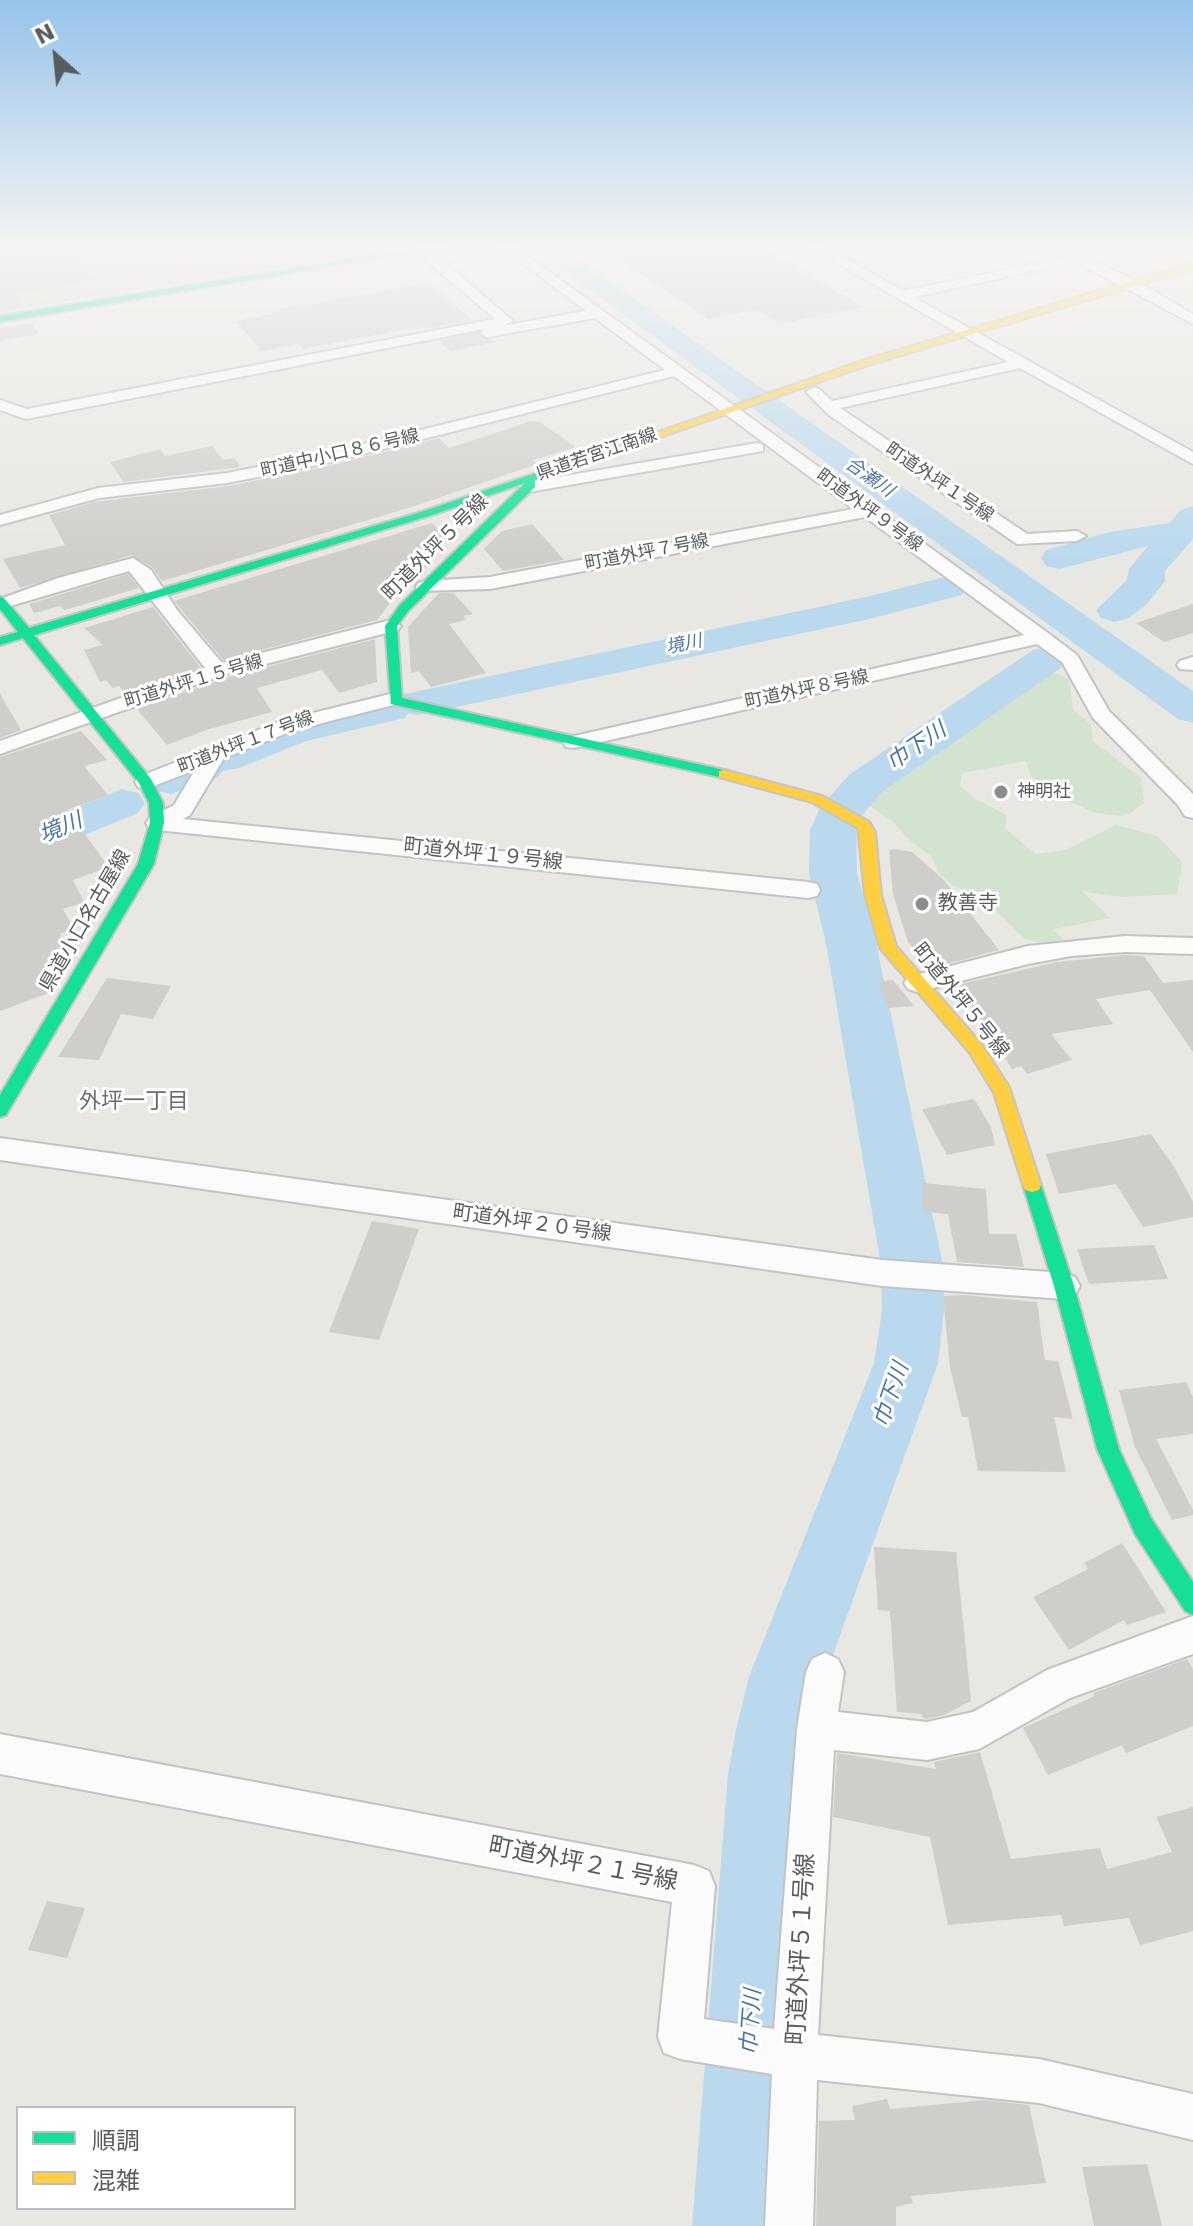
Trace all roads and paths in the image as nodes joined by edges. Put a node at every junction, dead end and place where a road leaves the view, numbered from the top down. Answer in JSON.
{"nodes":[{"id":1,"x":348,"y":351,"type":"edge"},
{"id":2,"x":392,"y":351,"type":"edge"},
{"id":3,"x":650,"y":351,"type":"edge"},
{"id":4,"x":907,"y":351,"type":"edge"},
{"id":5,"x":1000,"y":351,"type":"edge"},
{"id":6,"x":1022,"y":363,"type":"junction"},
{"id":7,"x":677,"y":371,"type":"junction"},
{"id":8,"x":814,"y":392,"type":"dead end"},
{"id":9,"x":0,"y":405,"type":"edge"},
{"id":10,"x":830,"y":406,"type":"junction"},
{"id":11,"x":729,"y":408,"type":"junction"},
{"id":12,"x":14,"y":425,"type":"dead end"},
{"id":13,"x":757,"y":448,"type":"dead end"},
{"id":14,"x":1193,"y":459,"type":"edge"},
{"id":15,"x":529,"y":483,"type":"junction"},
{"id":16,"x":868,"y":511,"type":"junction"},
{"id":17,"x":0,"y":520,"type":"edge"},
{"id":18,"x":1077,"y":536,"type":"dead end"},
{"id":19,"x":425,"y":587,"type":"junction"},
{"id":20,"x":156,"y":595,"type":"junction"},
{"id":21,"x":1,"y":603,"type":"edge"},
{"id":22,"x":391,"y":626,"type":"junction"},
{"id":23,"x":26,"y":634,"type":"junction"},
{"id":24,"x":1041,"y":637,"type":"junction"},
{"id":25,"x":0,"y":641,"type":"edge"},
{"id":26,"x":216,"y":671,"type":"junction"},
{"id":27,"x":402,"y":703,"type":"junction"},
{"id":28,"x":92,"y":715,"type":"junction"},
{"id":29,"x":574,"y":742,"type":"junction"},
{"id":30,"x":0,"y":748,"type":"edge"},
{"id":31,"x":213,"y":760,"type":"junction"},
{"id":32,"x":149,"y":787,"type":"junction"},
{"id":33,"x":1193,"y":811,"type":"edge"},
{"id":34,"x":157,"y":823,"type":"junction"},
{"id":35,"x":808,"y":890,"type":"dead end"},
{"id":36,"x":1193,"y":946,"type":"edge"},
{"id":37,"x":917,"y":983,"type":"junction"},
{"id":38,"x":0,"y":1110,"type":"edge"},
{"id":39,"x":0,"y":1149,"type":"edge"},
{"id":40,"x":1064,"y":1286,"type":"junction"},
{"id":41,"x":1193,"y":1603,"type":"edge"},
{"id":42,"x":1193,"y":1635,"type":"edge"},
{"id":43,"x":825,"y":1672,"type":"dead end"},
{"id":44,"x":816,"y":1729,"type":"junction"},
{"id":45,"x":0,"y":1754,"type":"edge"},
{"id":46,"x":791,"y":2054,"type":"junction"},
{"id":47,"x":1193,"y":2117,"type":"edge"},
{"id":48,"x":789,"y":2226,"type":"edge"}],
"edges":[{"from":1,"to":9,"type":"street"},
{"from":2,"to":12,"type":"street"},
{"from":3,"to":7,"type":"street","name":"町道外坪９号線"},
{"from":4,"to":11,"type":"main road","name":"県道若宮江南線"},
{"from":5,"to":6,"type":"street"},
{"from":6,"to":10,"type":"street"},
{"from":6,"to":14,"type":"street"},
{"from":7,"to":11,"type":"street","name":"町道外坪９号線"},
{"from":7,"to":17,"type":"street","name":"町道中小口８６号線"},
{"from":8,"to":10,"type":"street","name":"町道外坪１号線"},
{"from":10,"to":18,"type":"street","name":"町道外坪１号線"},
{"from":11,"to":15,"type":"main road","name":"県道若宮江南線"},
{"from":11,"to":16,"type":"street","name":"町道外坪９号線"},
{"from":13,"to":15,"type":"street"},
{"from":15,"to":19,"type":"main road","name":"町道外坪５号線"},
{"from":15,"to":20,"type":"main road","name":"県道若宮江南線"},
{"from":16,"to":19,"type":"street","name":"町道外坪７号線"},
{"from":16,"to":24,"type":"street","name":"町道外坪９号線"},
{"from":19,"to":22,"type":"main road","name":"町道外坪５号線"},
{"from":20,"to":21,"type":"street"},
{"from":20,"to":23,"type":"main road","name":"県道若宮江南線"},
{"from":20,"to":26,"type":"street"},
{"from":21,"to":23,"type":"main road"},
{"from":22,"to":26,"type":"street","name":"町道外坪１５号線"},
{"from":22,"to":27,"type":"main road","name":"町道外坪５号線"},
{"from":23,"to":25,"type":"main road","name":"県道若宮江南線"},
{"from":23,"to":28,"type":"main road"},
{"from":24,"to":29,"type":"street","name":"町道外坪８号線"},
{"from":24,"to":33,"type":"street","name":"町道外坪９号線"},
{"from":26,"to":28,"type":"street","name":"町道外坪１５号線"},
{"from":27,"to":29,"type":"main road","name":"町道外坪５号線"},
{"from":27,"to":31,"type":"street","name":"町道外坪１７号線"},
{"from":28,"to":30,"type":"street","name":"町道外坪１５号線"},
{"from":28,"to":32,"type":"main road"},
{"from":29,"to":37,"type":"main road","name":"町道外坪５号線"},
{"from":31,"to":32,"type":"street","name":"町道外坪１７号線"},
{"from":31,"to":34,"type":"street"},
{"from":32,"to":34,"type":"main road","name":"県道小口名古屋線"},
{"from":34,"to":35,"type":"street","name":"町道外坪１９号線"},
{"from":34,"to":38,"type":"main road","name":"県道小口名古屋線"},
{"from":36,"to":37,"type":"street"},
{"from":37,"to":40,"type":"main road","name":"町道外坪５号線"},
{"from":39,"to":40,"type":"street","name":"町道外坪２０号線"},
{"from":40,"to":41,"type":"main road","name":"町道外坪５号線"},
{"from":42,"to":44,"type":"street"},
{"from":43,"to":44,"type":"street","name":"町道外坪５１号線"},
{"from":44,"to":46,"type":"street","name":"町道外坪５１号線"},
{"from":45,"to":46,"type":"street","name":"町道外坪２１号線"},
{"from":46,"to":47,"type":"street","name":"町道外坪２１号線"},
{"from":46,"to":48,"type":"street","name":"町道外坪５１号線"}]}
